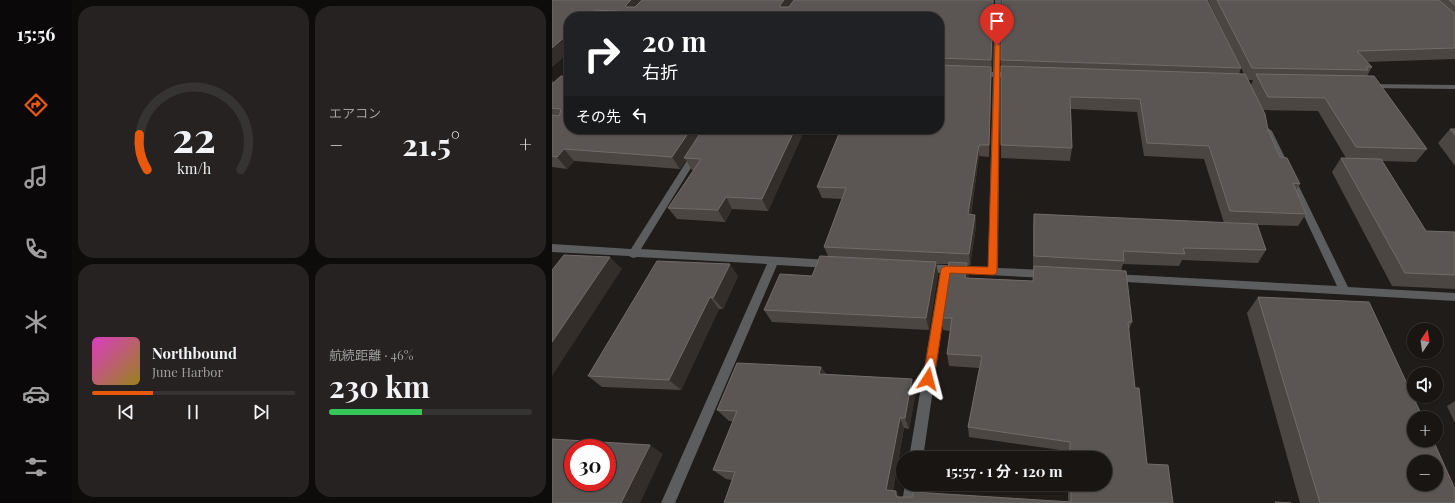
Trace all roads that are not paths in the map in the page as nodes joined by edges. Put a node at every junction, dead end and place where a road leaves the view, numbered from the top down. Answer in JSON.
{"nodes":[{"id":1,"x":998,"y":0,"type":"edge"},
{"id":2,"x":968,"y":74,"type":"edge"},
{"id":3,"x":997,"y":74,"type":"junction"},
{"id":4,"x":1020,"y":75,"type":"edge"},
{"id":5,"x":1362,"y":86,"type":"edge"},
{"id":6,"x":1455,"y":87,"type":"edge"},
{"id":7,"x":1266,"y":126,"type":"edge"},
{"id":8,"x":705,"y":134,"type":"edge"},
{"id":9,"x":552,"y":248,"type":"edge"},
{"id":10,"x":633,"y":254,"type":"junction"},
{"id":11,"x":774,"y":261,"type":"junction"},
{"id":12,"x":844,"y":265,"type":"edge"},
{"id":13,"x":915,"y":268,"type":"edge"},
{"id":14,"x":946,"y":269,"type":"junction"},
{"id":15,"x":993,"y":271,"type":"junction"},
{"id":16,"x":1055,"y":275,"type":"edge"},
{"id":17,"x":1102,"y":277,"type":"edge"},
{"id":18,"x":1345,"y":291,"type":"junction"},
{"id":19,"x":1455,"y":297,"type":"edge"},
{"id":20,"x":917,"y":451,"type":"edge"},
{"id":21,"x":911,"y":491,"type":"edge"},
{"id":22,"x":668,"y":503,"type":"edge"},
{"id":23,"x":908,"y":503,"type":"edge"}],
"edges":[{"from":1,"to":3,"type":"street"},
{"from":2,"to":3,"type":"street"},
{"from":3,"to":4,"type":"street"},
{"from":3,"to":15,"type":"street"},
{"from":5,"to":6,"type":"street"},
{"from":7,"to":18,"type":"street"},
{"from":8,"to":10,"type":"street"},
{"from":9,"to":10,"type":"street"},
{"from":10,"to":11,"type":"street"},
{"from":11,"to":12,"type":"street"},
{"from":11,"to":22,"type":"street"},
{"from":13,"to":14,"type":"street"},
{"from":14,"to":15,"type":"street"},
{"from":14,"to":20,"type":"street"},
{"from":15,"to":16,"type":"street"},
{"from":17,"to":18,"type":"street"},
{"from":18,"to":19,"type":"street"},
{"from":21,"to":23,"type":"street"}]}
